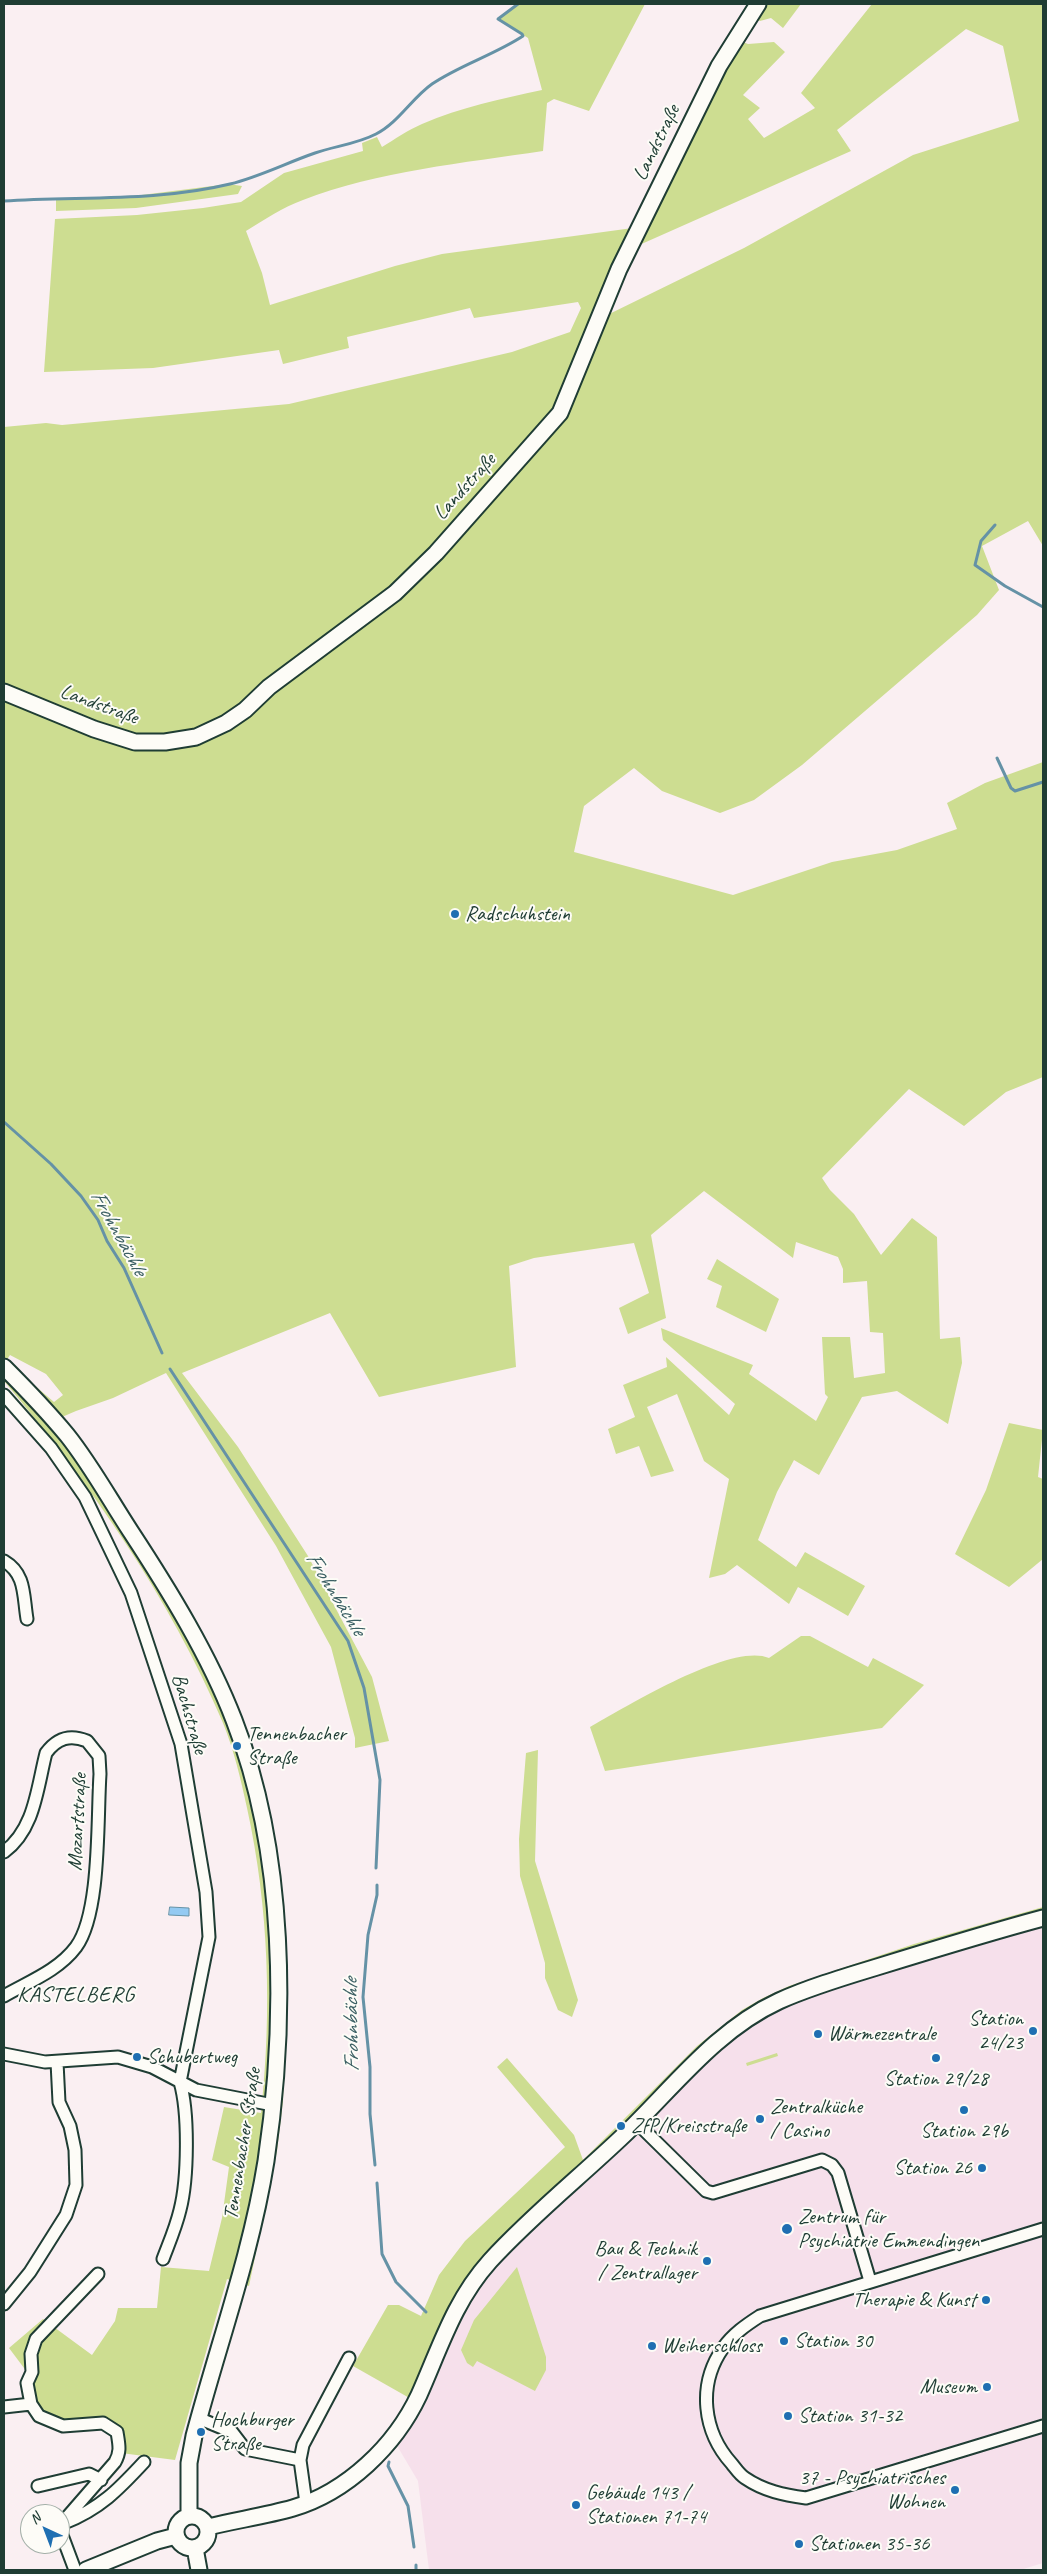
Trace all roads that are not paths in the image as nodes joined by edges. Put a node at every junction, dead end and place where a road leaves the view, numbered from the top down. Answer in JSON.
{"nodes":[{"id":1,"x":758,"y":4,"type":"edge"},
{"id":2,"x":4,"y":692,"type":"edge"},
{"id":3,"x":4,"y":1367,"type":"edge"},
{"id":4,"x":4,"y":1395,"type":"edge"},
{"id":5,"x":4,"y":1561,"type":"edge"},
{"id":6,"x":27,"y":1619,"type":"dead end"},
{"id":7,"x":4,"y":1852,"type":"edge"},
{"id":8,"x":1043,"y":1918,"type":"edge"},
{"id":9,"x":4,"y":1996,"type":"edge"},
{"id":10,"x":4,"y":2054,"type":"edge"},
{"id":11,"x":56,"y":2062,"type":"junction"},
{"id":12,"x":180,"y":2082,"type":"junction"},
{"id":13,"x":272,"y":2105,"type":"junction"},
{"id":14,"x":637,"y":2122,"type":"junction"},
{"id":15,"x":1043,"y":2228,"type":"edge"},
{"id":16,"x":164,"y":2259,"type":"dead end"},
{"id":17,"x":98,"y":2274,"type":"dead end"},
{"id":18,"x":870,"y":2281,"type":"junction"},
{"id":19,"x":4,"y":2304,"type":"edge"},
{"id":20,"x":349,"y":2358,"type":"dead end"},
{"id":21,"x":31,"y":2404,"type":"junction"},
{"id":22,"x":4,"y":2407,"type":"edge"},
{"id":23,"x":198,"y":2418,"type":"junction"},
{"id":24,"x":1043,"y":2426,"type":"edge"},
{"id":25,"x":300,"y":2460,"type":"junction"},
{"id":26,"x":144,"y":2462,"type":"dead end"},
{"id":27,"x":101,"y":2480,"type":"junction"},
{"id":28,"x":38,"y":2486,"type":"dead end"},
{"id":29,"x":306,"y":2504,"type":"junction"},
{"id":30,"x":70,"y":2516,"type":"edge"},
{"id":31,"x":189,"y":2516,"type":"junction"},
{"id":32,"x":70,"y":2522,"type":"edge"},
{"id":33,"x":208,"y":2527,"type":"junction"},
{"id":34,"x":176,"y":2536,"type":"junction"},
{"id":35,"x":195,"y":2548,"type":"junction"},
{"id":36,"x":70,"y":2554,"type":"edge"},
{"id":37,"x":75,"y":2570,"type":"edge"},
{"id":38,"x":86,"y":2570,"type":"edge"},
{"id":39,"x":200,"y":2570,"type":"edge"}],
"edges":[{"from":1,"to":2,"type":"street","name":"Landstraße"},
{"from":3,"to":13,"type":"street","name":"Tennenbacher Straße"},
{"from":4,"to":12,"type":"street","name":"Bachstraße"},
{"from":5,"to":6,"type":"street"},
{"from":7,"to":9,"type":"street","name":"Mozartstraße"},
{"from":8,"to":14,"type":"street"},
{"from":10,"to":11,"type":"street"},
{"from":11,"to":12,"type":"street"},
{"from":11,"to":19,"type":"street"},
{"from":12,"to":13,"type":"street"},
{"from":12,"to":16,"type":"street"},
{"from":13,"to":23,"type":"street","name":"Tennenbacher Straße"},
{"from":14,"to":18,"type":"street"},
{"from":14,"to":29,"type":"street"},
{"from":15,"to":18,"type":"street"},
{"from":17,"to":21,"type":"street"},
{"from":18,"to":24,"type":"street"},
{"from":20,"to":25,"type":"street"},
{"from":21,"to":22,"type":"street"},
{"from":21,"to":27,"type":"street"},
{"from":23,"to":25,"type":"street"},
{"from":23,"to":31,"type":"street","name":"Tennenbacher Straße"},
{"from":25,"to":29,"type":"street"},
{"from":26,"to":32,"type":"street"},
{"from":27,"to":28,"type":"street"},
{"from":27,"to":30,"type":"street"},
{"from":29,"to":33,"type":"street"},
{"from":31,"to":33,"type":"street"},
{"from":31,"to":34,"type":"street"},
{"from":33,"to":35,"type":"street"},
{"from":34,"to":35,"type":"street"},
{"from":34,"to":38,"type":"street"},
{"from":35,"to":39,"type":"street"},
{"from":36,"to":37,"type":"street"}]}
